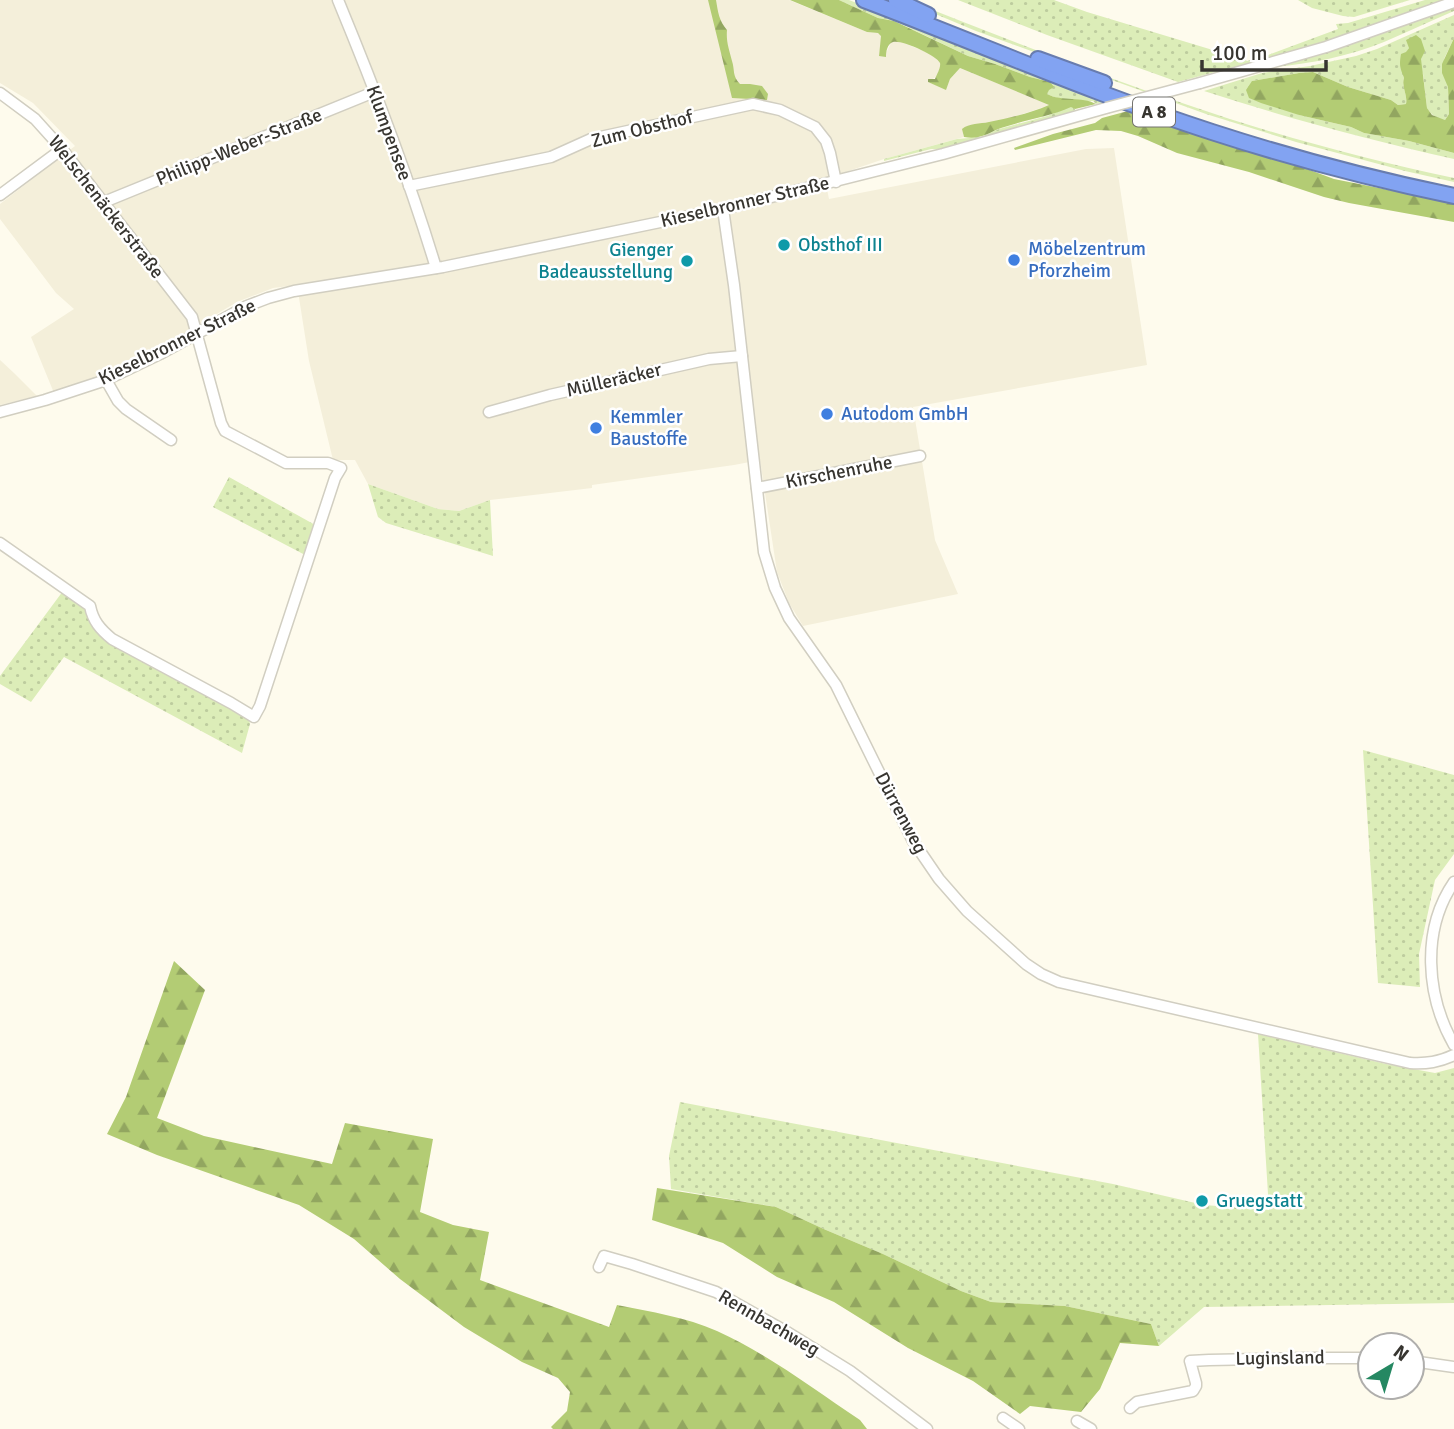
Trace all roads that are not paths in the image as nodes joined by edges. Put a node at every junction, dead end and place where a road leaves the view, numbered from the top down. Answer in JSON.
{"nodes":[{"id":1,"x":338,"y":0,"type":"edge"},
{"id":2,"x":864,"y":0,"type":"edge"},
{"id":3,"x":896,"y":0,"type":"edge"},
{"id":4,"x":1454,"y":2,"type":"edge"},
{"id":5,"x":374,"y":92,"type":"junction"},
{"id":6,"x":0,"y":93,"type":"edge"},
{"id":7,"x":62,"y":149,"type":"junction"},
{"id":8,"x":836,"y":181,"type":"junction"},
{"id":9,"x":409,"y":186,"type":"junction"},
{"id":10,"x":1454,"y":188,"type":"edge"},
{"id":11,"x":0,"y":195,"type":"edge"},
{"id":12,"x":1454,"y":196,"type":"edge"},
{"id":13,"x":104,"y":202,"type":"junction"},
{"id":14,"x":723,"y":209,"type":"junction"},
{"id":15,"x":436,"y":268,"type":"junction"},
{"id":16,"x":197,"y":333,"type":"junction"},
{"id":17,"x":742,"y":356,"type":"junction"},
{"id":18,"x":106,"y":380,"type":"junction"},
{"id":19,"x":0,"y":412,"type":"edge"},
{"id":20,"x":489,"y":412,"type":"dead end"},
{"id":21,"x":171,"y":440,"type":"dead end"},
{"id":22,"x":920,"y":456,"type":"dead end"},
{"id":23,"x":757,"y":488,"type":"junction"},
{"id":24,"x":0,"y":543,"type":"edge"},
{"id":25,"x":1454,"y":882,"type":"edge"},
{"id":26,"x":1454,"y":1045,"type":"edge"},
{"id":27,"x":1454,"y":1055,"type":"edge"},
{"id":28,"x":599,"y":1267,"type":"dead end"},
{"id":29,"x":1356,"y":1358,"type":"edge"},
{"id":30,"x":1426,"y":1363,"type":"edge"},
{"id":31,"x":1454,"y":1367,"type":"edge"},
{"id":32,"x":1130,"y":1408,"type":"dead end"},
{"id":33,"x":1003,"y":1418,"type":"dead end"},
{"id":34,"x":1077,"y":1421,"type":"dead end"},
{"id":35,"x":927,"y":1429,"type":"edge"},
{"id":36,"x":1019,"y":1429,"type":"edge"},
{"id":37,"x":1091,"y":1429,"type":"edge"}],
"edges":[{"from":1,"to":5,"type":"street","name":"Klumpensee"},
{"from":2,"to":12,"type":"highway","number":"A 8"},
{"from":3,"to":10,"type":"highway","number":"A 8"},
{"from":4,"to":8,"type":"street","name":"Kieselbronner Straße","bridge":true},
{"from":5,"to":9,"type":"street","name":"Klumpensee"},
{"from":5,"to":13,"type":"street","name":"Philipp-Weber-Straße"},
{"from":6,"to":7,"type":"street","name":"Welschenäckerstraße"},
{"from":7,"to":11,"type":"street"},
{"from":7,"to":13,"type":"street","name":"Welschenäckerstraße"},
{"from":8,"to":9,"type":"street","name":"Zum Obsthof"},
{"from":8,"to":14,"type":"street","name":"Kieselbronner Straße"},
{"from":9,"to":15,"type":"street","name":"Klumpensee"},
{"from":13,"to":16,"type":"street","name":"Welschenäckerstraße"},
{"from":14,"to":15,"type":"street","name":"Kieselbronner Straße"},
{"from":14,"to":17,"type":"street","name":"Dürrenweg"},
{"from":15,"to":16,"type":"street","name":"Kieselbronner Straße"},
{"from":16,"to":18,"type":"street","name":"Kieselbronner Straße"},
{"from":16,"to":24,"type":"street","name":"Welschenäckerstraße"},
{"from":17,"to":20,"type":"street","name":"Mülleräcker"},
{"from":17,"to":23,"type":"street","name":"Dürrenweg"},
{"from":18,"to":19,"type":"street","name":"Kieselbronner Straße"},
{"from":18,"to":21,"type":"street"},
{"from":22,"to":23,"type":"street","name":"Kirschenruhe"},
{"from":23,"to":27,"type":"street","name":"Dürrenweg"},
{"from":25,"to":26,"type":"street"},
{"from":28,"to":35,"type":"street","name":"Rennbachweg"},
{"from":29,"to":32,"type":"street","name":"Luginsland"},
{"from":30,"to":31,"type":"street"},
{"from":33,"to":36,"type":"street"},
{"from":34,"to":37,"type":"street"}]}
